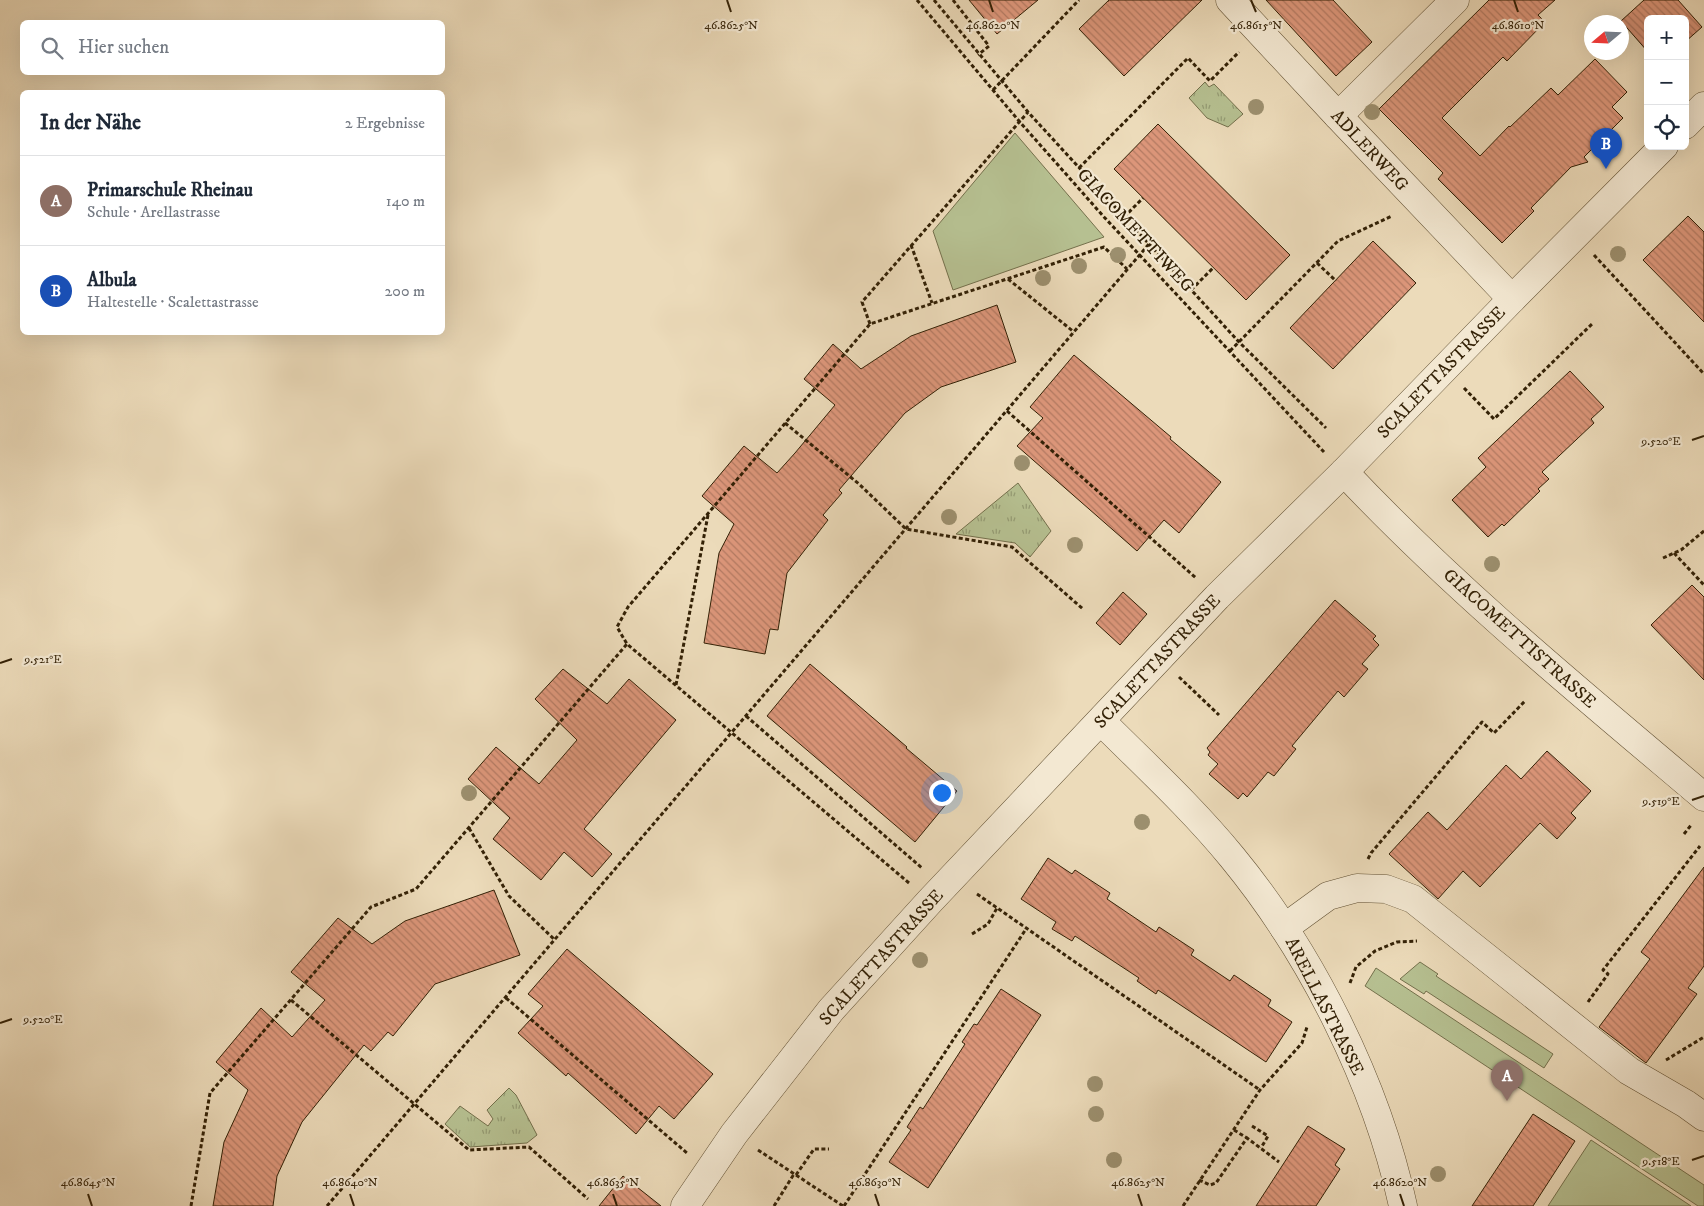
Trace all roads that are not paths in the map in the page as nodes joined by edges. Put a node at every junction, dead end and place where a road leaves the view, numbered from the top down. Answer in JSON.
{"nodes":[{"id":1,"x":1230,"y":0,"type":"edge"},
{"id":2,"x":1455,"y":0,"type":"edge"},
{"id":3,"x":1704,"y":106,"type":"edge"},
{"id":4,"x":1338,"y":116,"type":"junction"},
{"id":5,"x":1689,"y":121,"type":"edge"},
{"id":6,"x":1660,"y":150,"type":"edge"},
{"id":7,"x":1512,"y":299,"type":"junction"},
{"id":8,"x":1344,"y":472,"type":"junction"},
{"id":9,"x":1101,"y":721,"type":"junction"},
{"id":10,"x":1704,"y":797,"type":"edge"},
{"id":11,"x":1284,"y":928,"type":"junction"},
{"id":12,"x":1704,"y":1117,"type":"edge"},
{"id":13,"x":685,"y":1206,"type":"edge"},
{"id":14,"x":1404,"y":1206,"type":"edge"}],
"edges":[{"from":1,"to":4,"type":"street","name":"ADLERWEG"},
{"from":2,"to":4,"type":"street"},
{"from":3,"to":5,"type":"street"},
{"from":4,"to":7,"type":"street","name":"ADLERWEG"},
{"from":6,"to":7,"type":"street","name":"SCALETTASTRASSE"},
{"from":7,"to":8,"type":"street","name":"SCALETTASTRASSE"},
{"from":8,"to":9,"type":"street","name":"SCALETTASTRASSE"},
{"from":8,"to":10,"type":"street","name":"GIACOMETTISTRASSE"},
{"from":9,"to":11,"type":"street","name":"ARELLASTRASSE"},
{"from":9,"to":13,"type":"street","name":"SCALETTASTRASSE"},
{"from":11,"to":12,"type":"street"},
{"from":11,"to":14,"type":"street","name":"ARELLASTRASSE"}]}
